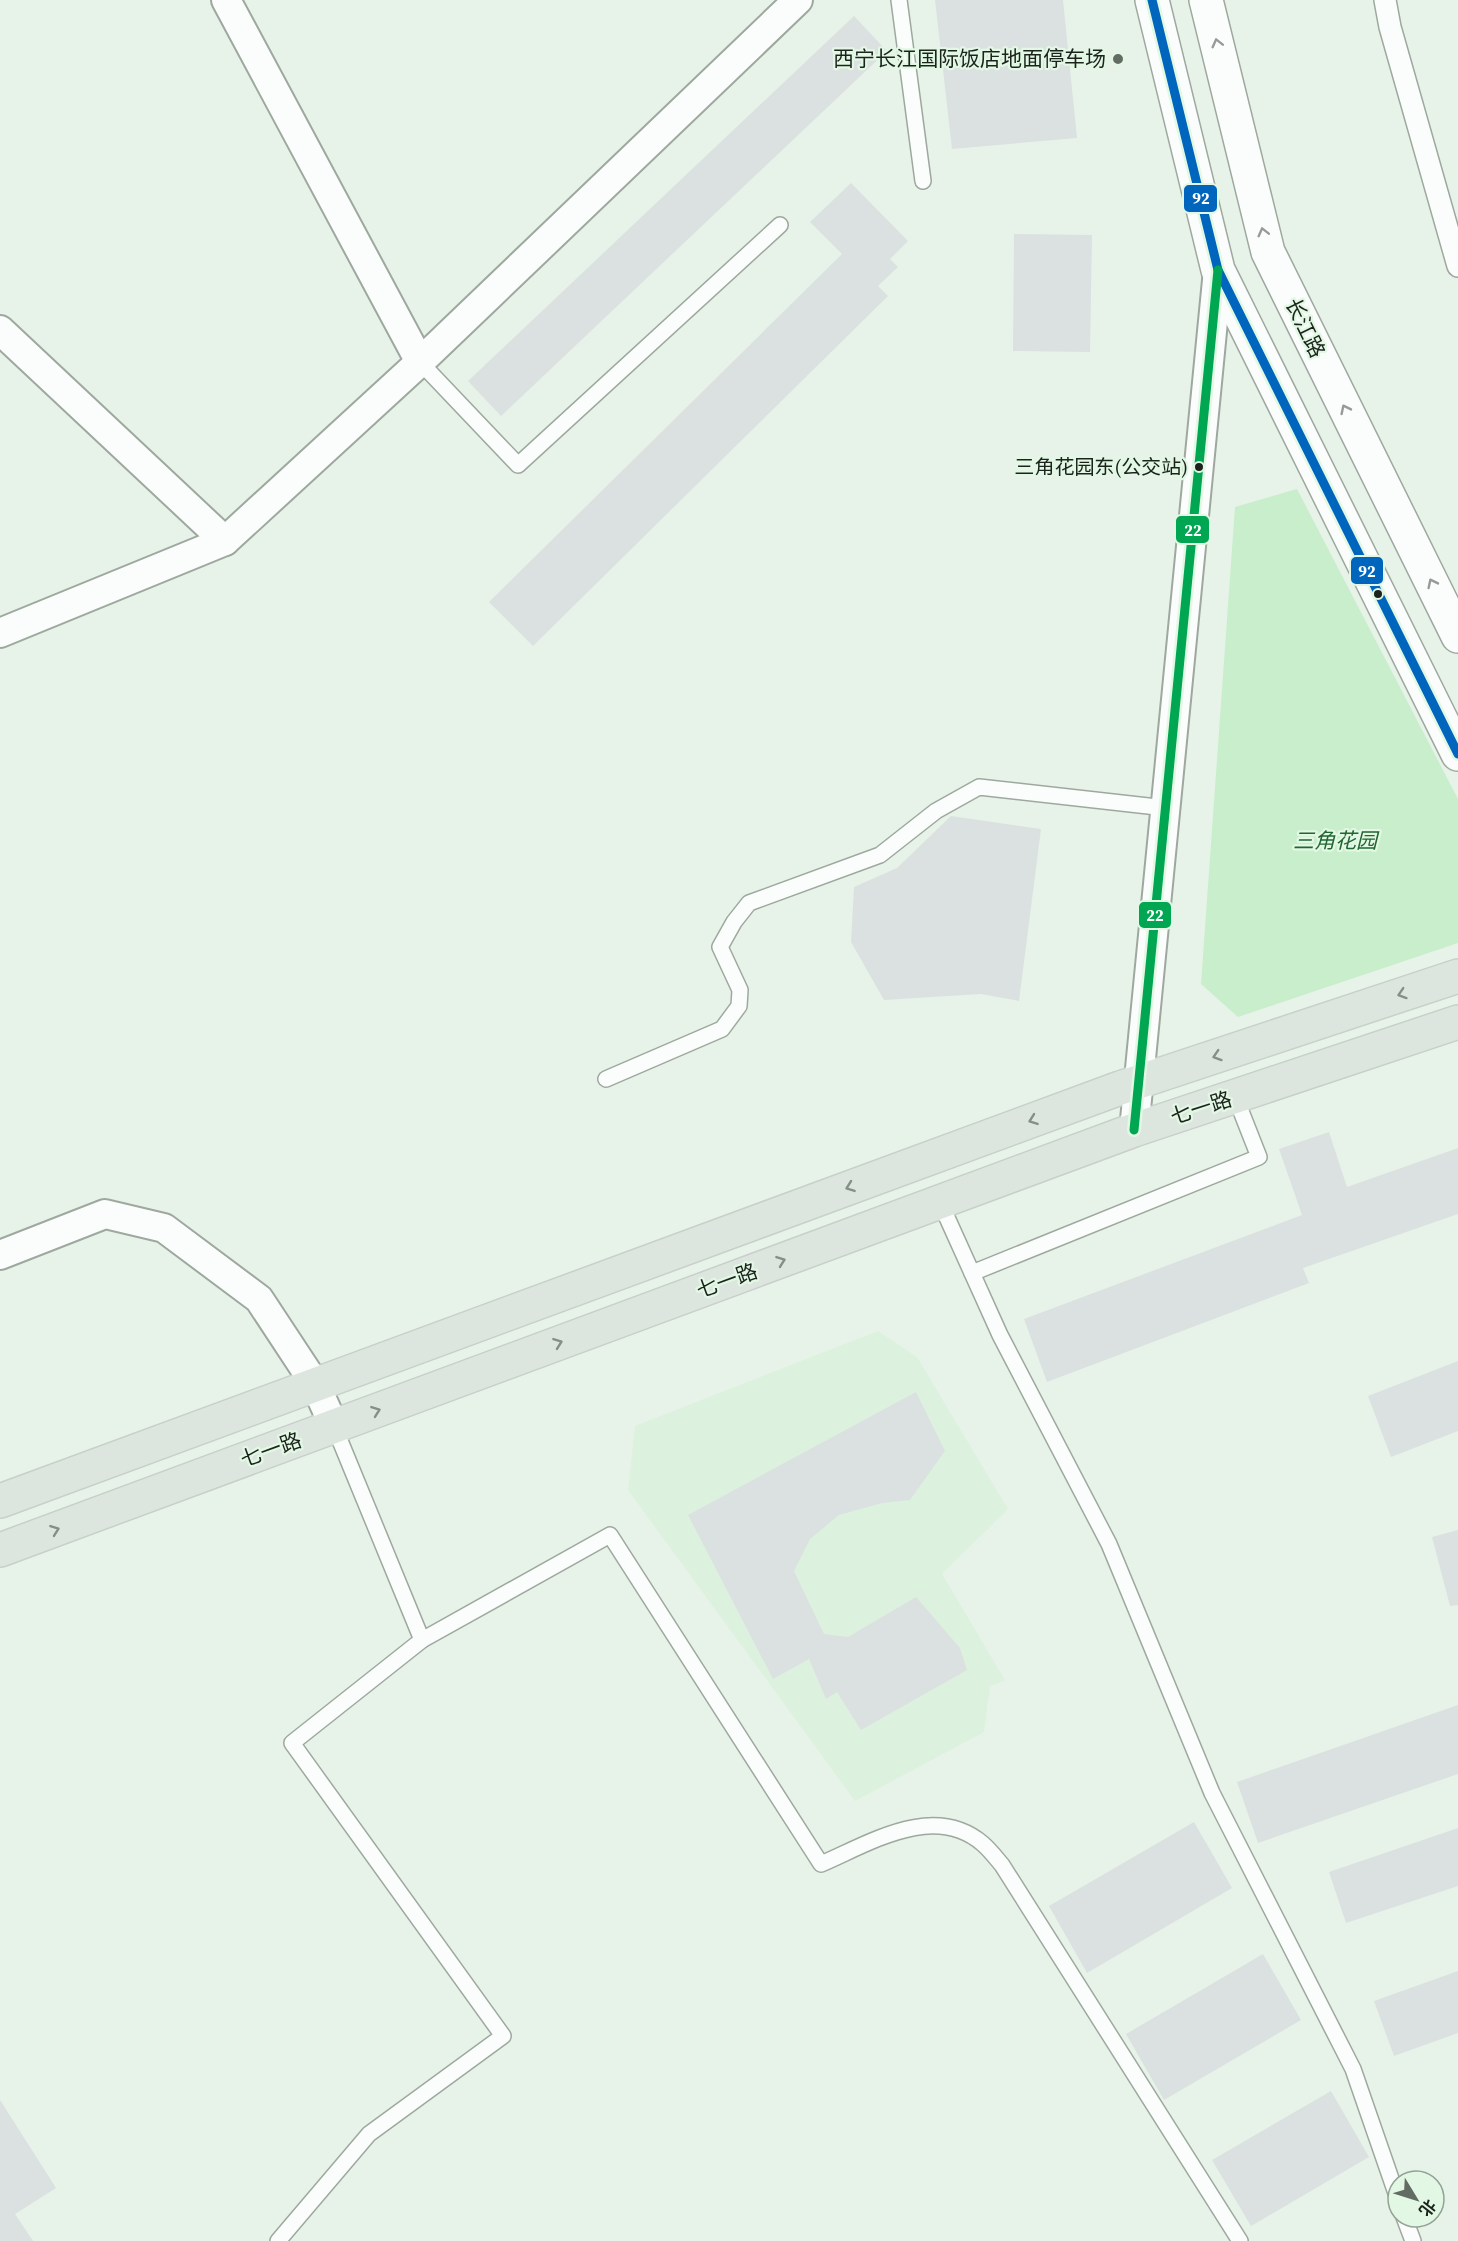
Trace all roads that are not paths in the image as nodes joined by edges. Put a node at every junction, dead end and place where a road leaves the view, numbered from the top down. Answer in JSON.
{"nodes":[{"id":1,"x":226,"y":0,"type":"edge"},
{"id":2,"x":798,"y":0,"type":"edge"},
{"id":3,"x":899,"y":0,"type":"edge"},
{"id":4,"x":1152,"y":0,"type":"edge"},
{"id":5,"x":1206,"y":0,"type":"edge"},
{"id":6,"x":1385,"y":0,"type":"edge"},
{"id":7,"x":923,"y":182,"type":"dead end"},
{"id":8,"x":780,"y":225,"type":"dead end"},
{"id":9,"x":1458,"y":266,"type":"edge"},
{"id":10,"x":1218,"y":270,"type":"junction"},
{"id":11,"x":0,"y":330,"type":"edge"},
{"id":12,"x":420,"y":362,"type":"junction"},
{"id":13,"x":225,"y":541,"type":"junction"},
{"id":14,"x":0,"y":633,"type":"edge"},
{"id":15,"x":1458,"y":636,"type":"edge"},
{"id":16,"x":1458,"y":754,"type":"edge"},
{"id":17,"x":1166,"y":808,"type":"junction"},
{"id":18,"x":1458,"y":976,"type":"edge"},
{"id":19,"x":1458,"y":1022,"type":"edge"},
{"id":20,"x":606,"y":1079,"type":"dead end"},
{"id":21,"x":1138,"y":1082,"type":"junction"},
{"id":22,"x":1235,"y":1096,"type":"junction"},
{"id":23,"x":1134,"y":1130,"type":"junction"},
{"id":24,"x":940,"y":1202,"type":"junction"},
{"id":25,"x":0,"y":1255,"type":"edge"},
{"id":26,"x":972,"y":1273,"type":"junction"},
{"id":27,"x":315,"y":1384,"type":"junction"},
{"id":28,"x":334,"y":1426,"type":"junction"},
{"id":29,"x":0,"y":1501,"type":"edge"},
{"id":30,"x":0,"y":1550,"type":"edge"},
{"id":31,"x":422,"y":1640,"type":"junction"},
{"id":32,"x":1388,"y":2169,"type":"edge"},
{"id":33,"x":278,"y":2241,"type":"edge"},
{"id":34,"x":1240,"y":2241,"type":"edge"}],
"edges":[{"from":1,"to":12,"type":"street"},
{"from":2,"to":12,"type":"street"},
{"from":3,"to":7,"type":"lane"},
{"from":4,"to":10,"type":"main road"},
{"from":15,"to":5,"type":"main road","name":"长江路","one_way":true},
{"from":6,"to":9,"type":"street"},
{"from":8,"to":12,"type":"lane"},
{"from":10,"to":16,"type":"main road"},
{"from":10,"to":17,"type":"street"},
{"from":11,"to":13,"type":"street"},
{"from":12,"to":13,"type":"street"},
{"from":13,"to":14,"type":"street"},
{"from":17,"to":20,"type":"lane"},
{"from":17,"to":21,"type":"street"},
{"from":18,"to":21,"type":"main road","one_way":true},
{"from":19,"to":22,"type":"main road","name":"七一路"},
{"from":21,"to":23,"type":"street"},
{"from":21,"to":27,"type":"main road","one_way":true},
{"from":22,"to":23,"type":"main road","name":"七一路"},
{"from":22,"to":26,"type":"lane"},
{"from":23,"to":24,"type":"main road","name":"七一路"},
{"from":24,"to":26,"type":"lane"},
{"from":28,"to":24,"type":"main road","name":"七一路","one_way":true},
{"from":25,"to":27,"type":"street"},
{"from":26,"to":32,"type":"lane"},
{"from":27,"to":28,"type":"street"},
{"from":27,"to":29,"type":"main road"},
{"from":30,"to":28,"type":"main road","name":"七一路","one_way":true},
{"from":28,"to":31,"type":"lane"},
{"from":31,"to":33,"type":"lane"},
{"from":31,"to":34,"type":"lane"}]}
